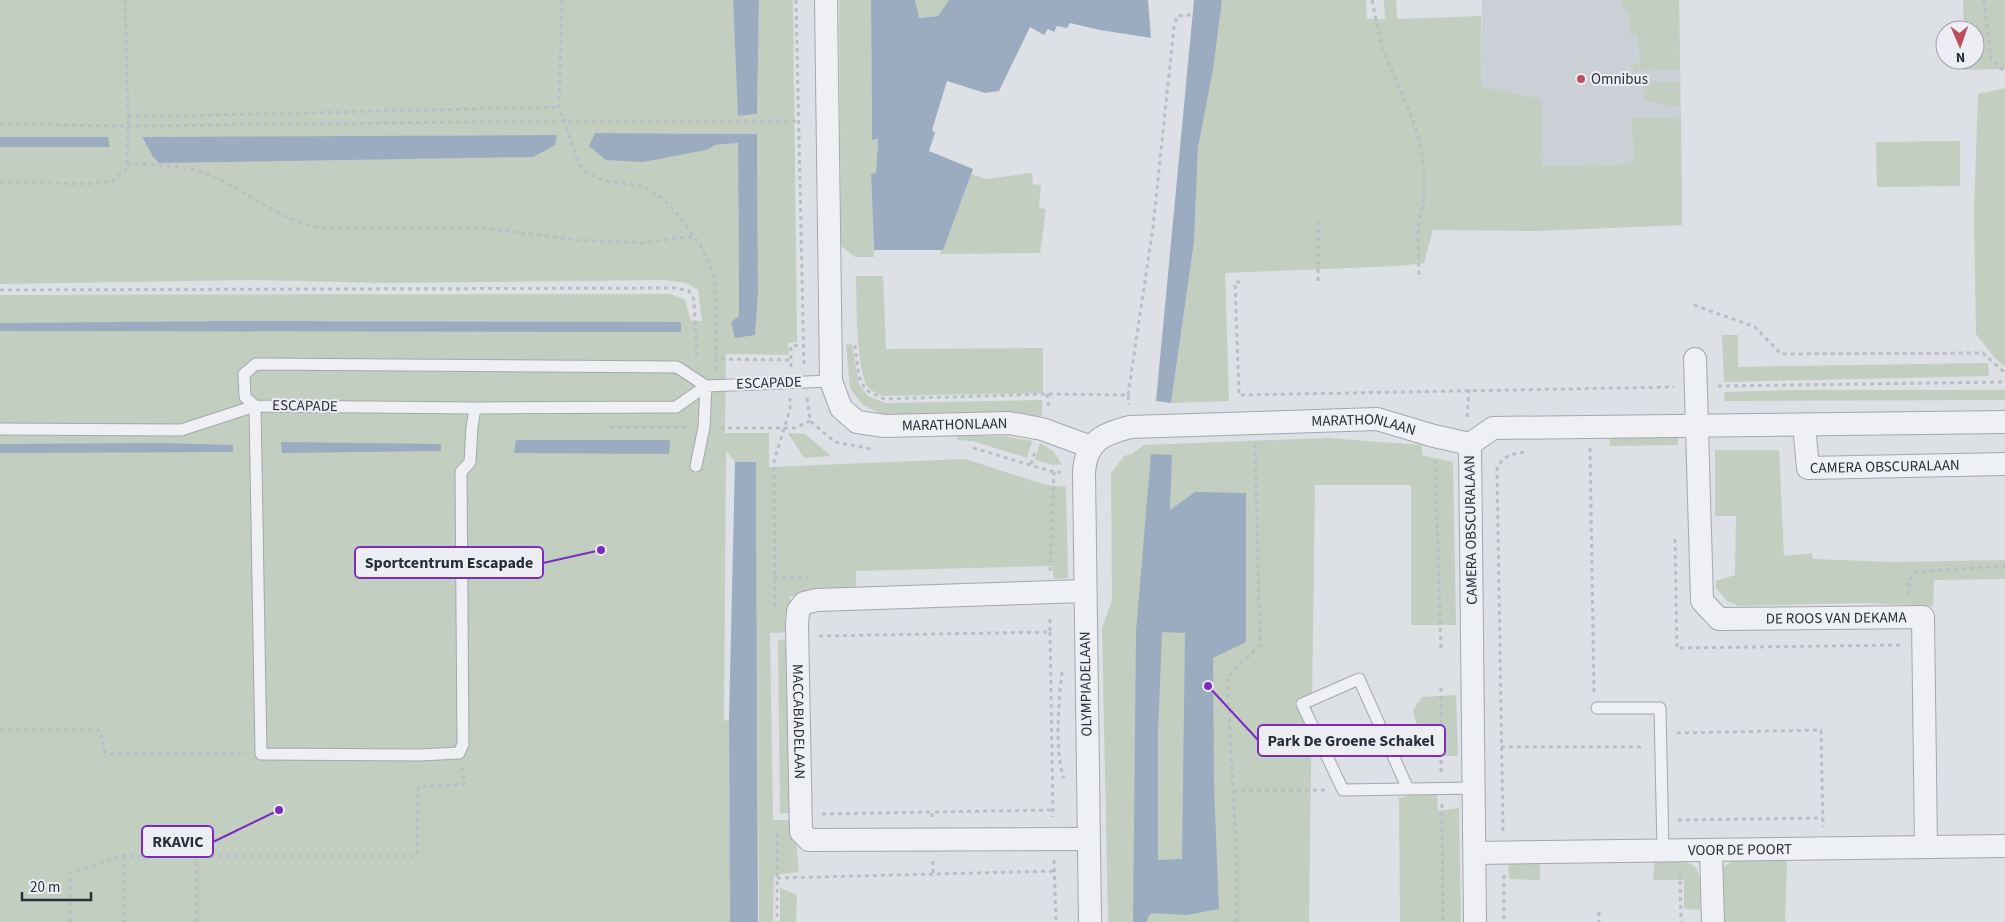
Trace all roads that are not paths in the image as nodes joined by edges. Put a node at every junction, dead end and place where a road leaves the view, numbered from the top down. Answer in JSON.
{"nodes":[{"id":1,"x":826,"y":0,"type":"edge"},
{"id":2,"x":1695,"y":359,"type":"dead end"},
{"id":3,"x":831,"y":381,"type":"junction"},
{"id":4,"x":706,"y":386,"type":"junction"},
{"id":5,"x":255,"y":406,"type":"junction"},
{"id":6,"x":475,"y":408,"type":"junction"},
{"id":7,"x":2005,"y":422,"type":"edge"},
{"id":8,"x":1804,"y":425,"type":"junction"},
{"id":9,"x":1698,"y":426,"type":"junction"},
{"id":10,"x":0,"y":429,"type":"edge"},
{"id":11,"x":1470,"y":444,"type":"junction"},
{"id":12,"x":1091,"y":447,"type":"junction"},
{"id":13,"x":2005,"y":464,"type":"edge"},
{"id":14,"x":696,"y":466,"type":"dead end"},
{"id":15,"x":1084,"y":591,"type":"junction"},
{"id":16,"x":1597,"y":708,"type":"road end"},
{"id":17,"x":1474,"y":788,"type":"junction"},
{"id":18,"x":1408,"y":789,"type":"junction"},
{"id":19,"x":1088,"y":839,"type":"junction"},
{"id":20,"x":2005,"y":846,"type":"edge"},
{"id":21,"x":1926,"y":847,"type":"junction"},
{"id":22,"x":1671,"y":850,"type":"junction"},
{"id":23,"x":1710,"y":850,"type":"junction"},
{"id":24,"x":1474,"y":853,"type":"junction"},
{"id":25,"x":1090,"y":922,"type":"edge"},
{"id":26,"x":1475,"y":922,"type":"edge"},
{"id":27,"x":1713,"y":922,"type":"edge"}],
"edges":[{"from":1,"to":3,"type":"street","name":"MARATHONLAAN"},
{"from":2,"to":9,"type":"street"},
{"from":3,"to":4,"type":"lane","name":"ESCAPADE"},
{"from":3,"to":12,"type":"street","name":"MARATHONLAAN"},
{"from":4,"to":5,"type":"lane","name":"ESCAPADE"},
{"from":4,"to":6,"type":"lane","name":"ESCAPADE"},
{"from":4,"to":14,"type":"lane"},
{"from":5,"to":6,"type":"lane","name":"ESCAPADE"},
{"from":5,"to":6,"type":"lane"},
{"from":5,"to":10,"type":"lane"},
{"from":7,"to":8,"type":"street","name":"CAMERA OBSCURALAAN"},
{"from":8,"to":9,"type":"street","name":"CAMERA OBSCURALAAN"},
{"from":8,"to":13,"type":"street","name":"CAMERA OBSCURALAAN"},
{"from":9,"to":11,"type":"street","name":"CAMERA OBSCURALAAN"},
{"from":9,"to":21,"type":"street","name":"DE ROOS VAN DEKAMA"},
{"from":11,"to":12,"type":"street","name":"MARATHONLAAN"},
{"from":11,"to":17,"type":"street","name":"CAMERA OBSCURALAAN"},
{"from":12,"to":15,"type":"street","name":"OLYMPIADELAAN"},
{"from":15,"to":19,"type":"street","name":"OLYMPIADELAAN"},
{"from":15,"to":19,"type":"street","name":"MACCABIADELAAN"},
{"from":16,"to":22,"type":"lane"},
{"from":17,"to":18,"type":"lane"},
{"from":17,"to":24,"type":"street","name":"CAMERA OBSCURALAAN"},
{"from":18,"to":18,"type":"lane"},
{"from":19,"to":25,"type":"street","name":"OLYMPIADELAAN"},
{"from":20,"to":21,"type":"street","name":"VOOR DE POORT"},
{"from":21,"to":23,"type":"street","name":"VOOR DE POORT"},
{"from":22,"to":23,"type":"street","name":"VOOR DE POORT"},
{"from":22,"to":24,"type":"street","name":"VOOR DE POORT"},
{"from":23,"to":27,"type":"street"},
{"from":24,"to":26,"type":"street","name":"CAMERA OBSCURALAAN"}]}
